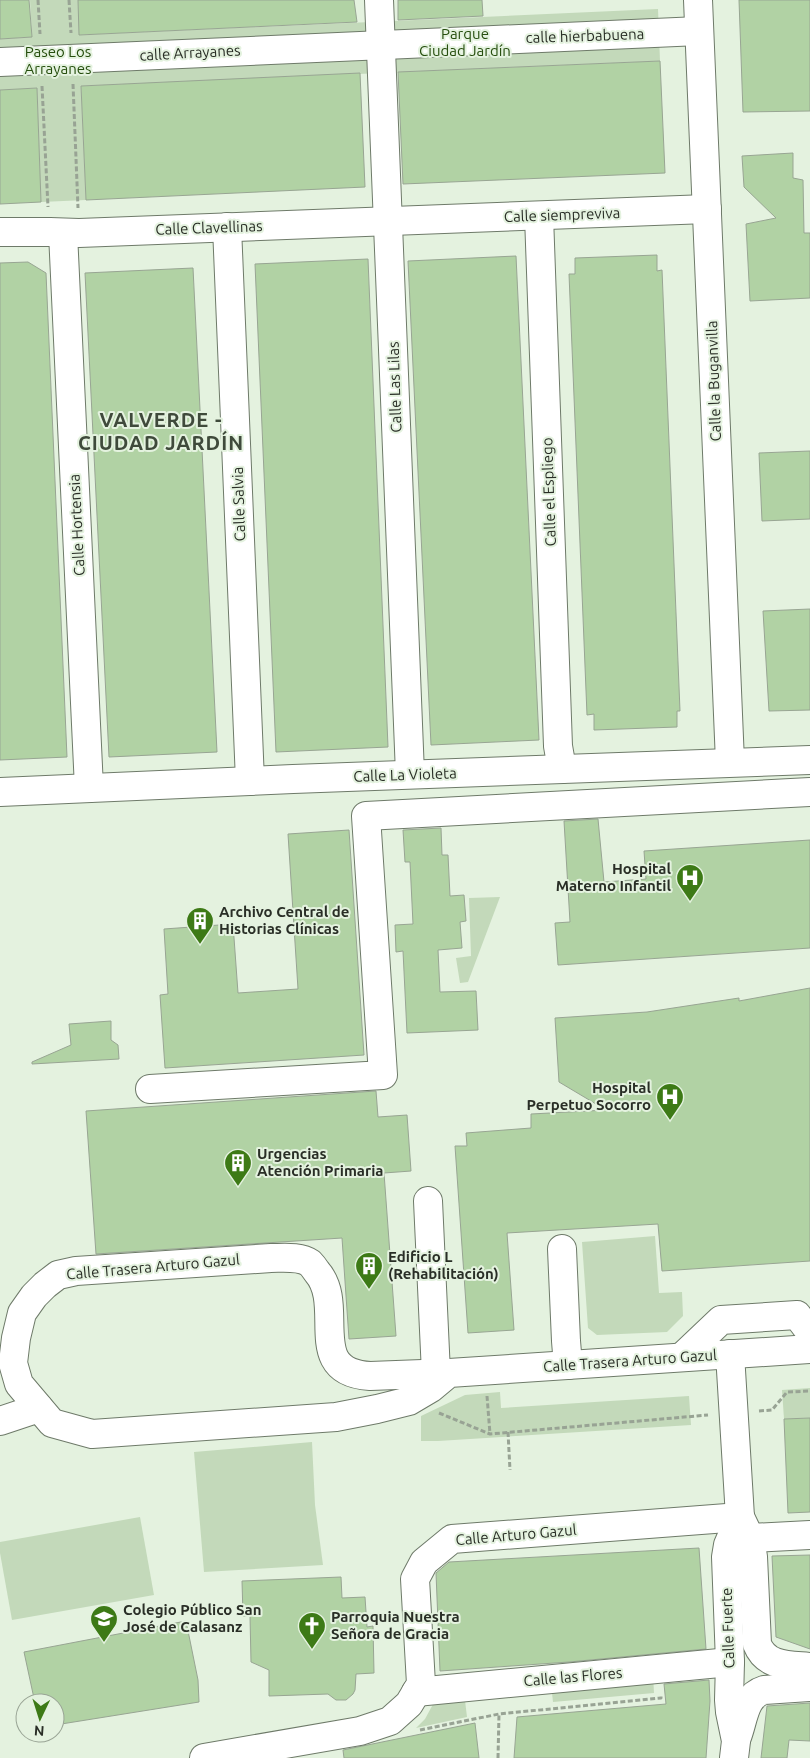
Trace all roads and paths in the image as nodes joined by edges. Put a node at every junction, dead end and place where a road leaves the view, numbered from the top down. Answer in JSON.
{"nodes":[{"id":1,"x":38,"y":0,"type":"edge"},
{"id":2,"x":70,"y":0,"type":"edge"},
{"id":3,"x":379,"y":0,"type":"edge"},
{"id":4,"x":698,"y":0,"type":"edge"},
{"id":5,"x":700,"y":31,"type":"junction"},
{"id":6,"x":381,"y":45,"type":"junction"},
{"id":7,"x":72,"y":58,"type":"junction"},
{"id":8,"x":40,"y":60,"type":"junction"},
{"id":9,"x":0,"y":62,"type":"edge"},
{"id":10,"x":707,"y":209,"type":"junction"},
{"id":11,"x":539,"y":216,"type":"junction"},
{"id":12,"x":417,"y":220,"type":"joint"},
{"id":13,"x":388,"y":221,"type":"junction"},
{"id":14,"x":228,"y":227,"type":"junction"},
{"id":15,"x":0,"y":232,"type":"edge"},
{"id":16,"x":64,"y":233,"type":"junction"},
{"id":17,"x":810,"y":760,"type":"edge"},
{"id":18,"x":730,"y":762,"type":"junction"},
{"id":19,"x":562,"y":769,"type":"junction"},
{"id":20,"x":410,"y":774,"type":"junction"},
{"id":21,"x":378,"y":776,"type":"junction"},
{"id":22,"x":250,"y":781,"type":"junction"},
{"id":23,"x":89,"y":788,"type":"junction"},
{"id":24,"x":0,"y":792,"type":"edge"},
{"id":25,"x":810,"y":792,"type":"edge"},
{"id":26,"x":373,"y":815,"type":"junction"},
{"id":27,"x":150,"y":1089,"type":"dead end"},
{"id":28,"x":428,"y":1201,"type":"dead end"},
{"id":29,"x":562,"y":1250,"type":"dead end"},
{"id":30,"x":810,"y":1332,"type":"edge"},
{"id":31,"x":810,"y":1349,"type":"edge"},
{"id":32,"x":730,"y":1354,"type":"junction"},
{"id":33,"x":682,"y":1357,"type":"junction"},
{"id":34,"x":568,"y":1365,"type":"junction"},
{"id":35,"x":486,"y":1370,"type":"junction"},
{"id":36,"x":443,"y":1373,"type":"junction"},
{"id":37,"x":810,"y":1391,"type":"edge"},
{"id":38,"x":409,"y":1401,"type":"junction"},
{"id":39,"x":39,"y":1408,"type":"junction"},
{"id":40,"x":734,"y":1413,"type":"junction"},
{"id":41,"x":0,"y":1421,"type":"edge"},
{"id":42,"x":508,"y":1432,"type":"junction"},
{"id":43,"x":490,"y":1434,"type":"junction"},
{"id":44,"x":510,"y":1470,"type":"dead end"},
{"id":45,"x":745,"y":1527,"type":"junction"},
{"id":46,"x":810,"y":1535,"type":"edge"},
{"id":47,"x":730,"y":1662,"type":"junction"},
{"id":48,"x":810,"y":1667,"type":"edge"},
{"id":49,"x":810,"y":1687,"type":"edge"},
{"id":50,"x":416,"y":1692,"type":"junction"},
{"id":51,"x":661,"y":1698,"type":"dead end"},
{"id":52,"x":324,"y":1748,"type":"edge"},
{"id":53,"x":735,"y":1750,"type":"edge"},
{"id":54,"x":204,"y":1758,"type":"edge"},
{"id":55,"x":498,"y":1758,"type":"edge"}],
"edges":[{"from":1,"to":8,"type":"path"},
{"from":2,"to":7,"type":"path"},
{"from":3,"to":6,"type":"street","name":"Calle Las Lilas"},
{"from":4,"to":5,"type":"street","name":"Calle la Buganvilla"},
{"from":5,"to":6,"type":"street","name":"calle hierbabuena"},
{"from":5,"to":10,"type":"street","name":"Calle la Buganvilla"},
{"from":6,"to":7,"type":"street","name":"calle Arrayanes"},
{"from":6,"to":13,"type":"street","name":"Calle Las Lilas"},
{"from":7,"to":8,"type":"street","name":"calle Arrayanes"},
{"from":7,"to":16,"type":"path"},
{"from":8,"to":9,"type":"street","name":"calle Arrayanes"},
{"from":8,"to":16,"type":"path"},
{"from":10,"to":11,"type":"street","name":"Calle siempreviva"},
{"from":10,"to":18,"type":"street","name":"Calle la Buganvilla"},
{"from":11,"to":12,"type":"street","name":"Calle siempreviva"},
{"from":11,"to":19,"type":"street","name":"Calle el Espliego"},
{"from":12,"to":13,"type":"street","name":"Calle Clavellinas"},
{"from":13,"to":14,"type":"street","name":"Calle Clavellinas"},
{"from":13,"to":20,"type":"street","name":"Calle Las Lilas"},
{"from":14,"to":16,"type":"street","name":"Calle Clavellinas"},
{"from":14,"to":22,"type":"street","name":"Calle Salvia"},
{"from":15,"to":16,"type":"street","name":"Calle Clavellinas"},
{"from":16,"to":23,"type":"street","name":"Calle Hortensia"},
{"from":17,"to":18,"type":"street","name":"Calle La Violeta"},
{"from":18,"to":19,"type":"street","name":"Calle La Violeta"},
{"from":19,"to":20,"type":"street","name":"Calle La Violeta"},
{"from":20,"to":21,"type":"street","name":"Calle La Violeta"},
{"from":21,"to":22,"type":"street","name":"Calle La Violeta"},
{"from":21,"to":26,"type":"street"},
{"from":22,"to":23,"type":"street","name":"Calle La Violeta"},
{"from":23,"to":24,"type":"street","name":"Calle La Violeta"},
{"from":25,"to":26,"type":"street"},
{"from":26,"to":27,"type":"street"},
{"from":28,"to":36,"type":"street"},
{"from":29,"to":34,"type":"street"},
{"from":30,"to":33,"type":"street"},
{"from":31,"to":32,"type":"street","name":"Calle Trasera Arturo Gazul"},
{"from":32,"to":33,"type":"street","name":"Calle Trasera Arturo Gazul"},
{"from":32,"to":40,"type":"street","name":"Calle Fuerte"},
{"from":33,"to":34,"type":"street","name":"Calle Trasera Arturo Gazul"},
{"from":34,"to":35,"type":"street","name":"Calle Trasera Arturo Gazul"},
{"from":35,"to":36,"type":"street","name":"Calle Trasera Arturo Gazul"},
{"from":35,"to":43,"type":"path"},
{"from":36,"to":38,"type":"street","name":"Calle Trasera Arturo Gazul"},
{"from":36,"to":39,"type":"street","name":"Calle Trasera Arturo Gazul"},
{"from":37,"to":40,"type":"path"},
{"from":38,"to":39,"type":"street","name":"Calle Trasera Arturo Gazul"},
{"from":38,"to":43,"type":"path"},
{"from":39,"to":41,"type":"street"},
{"from":40,"to":42,"type":"path"},
{"from":40,"to":45,"type":"street","name":"Calle Fuerte"},
{"from":42,"to":43,"type":"path"},
{"from":42,"to":44,"type":"path"},
{"from":45,"to":46,"type":"street","name":"Calle Arturo Gazul"},
{"from":45,"to":47,"type":"street","name":"Calle Fuerte"},
{"from":45,"to":48,"type":"street","name":"Calle Fuerte"},
{"from":45,"to":50,"type":"street","name":"Calle Arturo Gazul"},
{"from":47,"to":50,"type":"street","name":"Calle las Flores"},
{"from":47,"to":53,"type":"street","name":"Calle Fuerte"},
{"from":49,"to":53,"type":"street","name":"Calle Fuerte"},
{"from":50,"to":52,"type":"street","name":"Calle Arturo Gazul"},
{"from":51,"to":55,"type":"path"},
{"from":52,"to":54,"type":"street","name":"Calle Arturo Gazul"}]}
